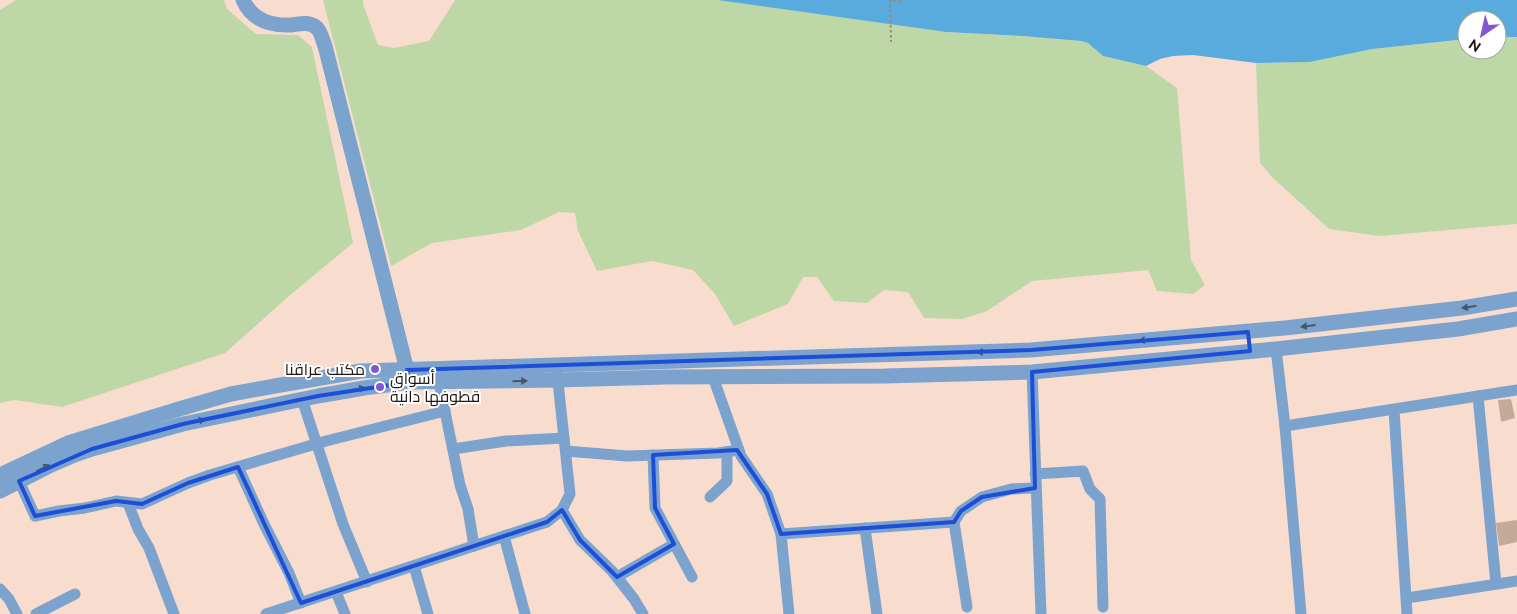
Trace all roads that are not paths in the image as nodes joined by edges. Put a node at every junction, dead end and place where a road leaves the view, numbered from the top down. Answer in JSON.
{"nodes":[{"id":1,"x":243,"y":0,"type":"edge"},
{"id":2,"x":1517,"y":299,"type":"edge"},
{"id":3,"x":1517,"y":319,"type":"edge"},
{"id":4,"x":1285,"y":328,"type":"junction"},
{"id":5,"x":1248,"y":332,"type":"junction"},
{"id":6,"x":1282,"y":348,"type":"junction"},
{"id":7,"x":1250,"y":351,"type":"junction"},
{"id":8,"x":1032,"y":372,"type":"junction"},
{"id":9,"x":557,"y":373,"type":"junction"},
{"id":10,"x":408,"y":376,"type":"junction"},
{"id":11,"x":713,"y":377,"type":"junction"},
{"id":12,"x":439,"y":382,"type":"junction"},
{"id":13,"x":1517,"y":390,"type":"edge"},
{"id":14,"x":1478,"y":396,"type":"junction"},
{"id":15,"x":302,"y":399,"type":"junction"},
{"id":16,"x":1394,"y":410,"type":"junction"},
{"id":17,"x":445,"y":411,"type":"junction"},
{"id":18,"x":1285,"y":426,"type":"junction"},
{"id":19,"x":564,"y":438,"type":"junction"},
{"id":20,"x":317,"y":443,"type":"junction"},
{"id":21,"x":453,"y":449,"type":"junction"},
{"id":22,"x":566,"y":451,"type":"junction"},
{"id":23,"x":733,"y":451,"type":"junction"},
{"id":24,"x":652,"y":456,"type":"junction"},
{"id":25,"x":238,"y":467,"type":"junction"},
{"id":26,"x":1035,"y":474,"type":"junction"},
{"id":27,"x":0,"y":475,"type":"edge"},
{"id":28,"x":19,"y":480,"type":"junction"},
{"id":29,"x":1035,"y":488,"type":"junction"},
{"id":30,"x":0,"y":491,"type":"edge"},
{"id":31,"x":710,"y":497,"type":"dead end"},
{"id":32,"x":128,"y":503,"type":"junction"},
{"id":33,"x":562,"y":510,"type":"junction"},
{"id":34,"x":954,"y":522,"type":"junction"},
{"id":35,"x":865,"y":528,"type":"junction"},
{"id":36,"x":781,"y":534,"type":"junction"},
{"id":37,"x":504,"y":536,"type":"junction"},
{"id":38,"x":674,"y":544,"type":"junction"},
{"id":39,"x":474,"y":546,"type":"junction"},
{"id":40,"x":414,"y":566,"type":"junction"},
{"id":41,"x":617,"y":577,"type":"junction"},
{"id":42,"x":692,"y":577,"type":"dead end"},
{"id":43,"x":1517,"y":581,"type":"edge"},
{"id":44,"x":367,"y":582,"type":"junction"},
{"id":45,"x":1496,"y":584,"type":"junction"},
{"id":46,"x":0,"y":589,"type":"edge"},
{"id":47,"x":336,"y":592,"type":"junction"},
{"id":48,"x":75,"y":594,"type":"dead end"},
{"id":49,"x":1407,"y":598,"type":"junction"},
{"id":50,"x":301,"y":603,"type":"junction"},
{"id":51,"x":967,"y":607,"type":"dead end"},
{"id":52,"x":1103,"y":607,"type":"dead end"},
{"id":53,"x":16,"y":614,"type":"edge"},
{"id":54,"x":36,"y":614,"type":"edge"},
{"id":55,"x":174,"y":614,"type":"edge"},
{"id":56,"x":266,"y":614,"type":"edge"},
{"id":57,"x":345,"y":614,"type":"edge"},
{"id":58,"x":428,"y":614,"type":"edge"},
{"id":59,"x":525,"y":614,"type":"edge"},
{"id":60,"x":643,"y":614,"type":"edge"},
{"id":61,"x":789,"y":614,"type":"edge"},
{"id":62,"x":877,"y":614,"type":"edge"},
{"id":63,"x":1040,"y":614,"type":"edge"},
{"id":64,"x":1301,"y":614,"type":"edge"},
{"id":65,"x":1408,"y":614,"type":"edge"}],
"edges":[{"from":1,"to":10,"type":"street"},
{"from":2,"to":4,"type":"street","one_way":true},
{"from":3,"to":6,"type":"street"},
{"from":4,"to":5,"type":"street"},
{"from":4,"to":6,"type":"street"},
{"from":5,"to":7,"type":"street"},
{"from":5,"to":9,"type":"street","one_way":true},
{"from":6,"to":7,"type":"street"},
{"from":6,"to":18,"type":"street"},
{"from":7,"to":8,"type":"street"},
{"from":8,"to":11,"type":"street"},
{"from":8,"to":26,"type":"street"},
{"from":9,"to":10,"type":"street"},
{"from":9,"to":11,"type":"street"},
{"from":12,"to":9,"type":"street","one_way":true},
{"from":9,"to":19,"type":"street"},
{"from":10,"to":12,"type":"street"},
{"from":15,"to":10,"type":"street","one_way":true},
{"from":10,"to":27,"type":"street"},
{"from":11,"to":23,"type":"street"},
{"from":12,"to":17,"type":"street"},
{"from":13,"to":14,"type":"street"},
{"from":14,"to":16,"type":"street"},
{"from":14,"to":45,"type":"street"},
{"from":15,"to":20,"type":"street"},
{"from":28,"to":15,"type":"street","one_way":true},
{"from":16,"to":18,"type":"street"},
{"from":16,"to":49,"type":"street"},
{"from":17,"to":20,"type":"street"},
{"from":17,"to":21,"type":"street"},
{"from":18,"to":64,"type":"street"},
{"from":19,"to":21,"type":"street"},
{"from":19,"to":22,"type":"street"},
{"from":20,"to":25,"type":"street"},
{"from":20,"to":44,"type":"street"},
{"from":21,"to":39,"type":"street"},
{"from":22,"to":24,"type":"street"},
{"from":22,"to":33,"type":"street"},
{"from":23,"to":24,"type":"street"},
{"from":23,"to":31,"type":"street"},
{"from":23,"to":36,"type":"street"},
{"from":24,"to":38,"type":"street"},
{"from":25,"to":32,"type":"street"},
{"from":25,"to":50,"type":"street"},
{"from":26,"to":29,"type":"street"},
{"from":26,"to":52,"type":"street"},
{"from":28,"to":30,"type":"street"},
{"from":28,"to":32,"type":"street"},
{"from":29,"to":34,"type":"street"},
{"from":29,"to":63,"type":"street"},
{"from":32,"to":55,"type":"street"},
{"from":33,"to":37,"type":"street"},
{"from":33,"to":41,"type":"street"},
{"from":34,"to":35,"type":"street"},
{"from":34,"to":51,"type":"street"},
{"from":35,"to":36,"type":"street"},
{"from":35,"to":62,"type":"street"},
{"from":36,"to":61,"type":"street"},
{"from":37,"to":39,"type":"street"},
{"from":37,"to":59,"type":"street"},
{"from":38,"to":41,"type":"street"},
{"from":38,"to":42,"type":"street"},
{"from":39,"to":40,"type":"street"},
{"from":40,"to":44,"type":"street"},
{"from":40,"to":58,"type":"street"},
{"from":41,"to":60,"type":"street"},
{"from":43,"to":45,"type":"street"},
{"from":44,"to":47,"type":"street"},
{"from":45,"to":49,"type":"street"},
{"from":46,"to":53,"type":"street"},
{"from":47,"to":50,"type":"street"},
{"from":47,"to":57,"type":"street"},
{"from":48,"to":54,"type":"street"},
{"from":49,"to":65,"type":"street"},
{"from":50,"to":56,"type":"street"}]}
